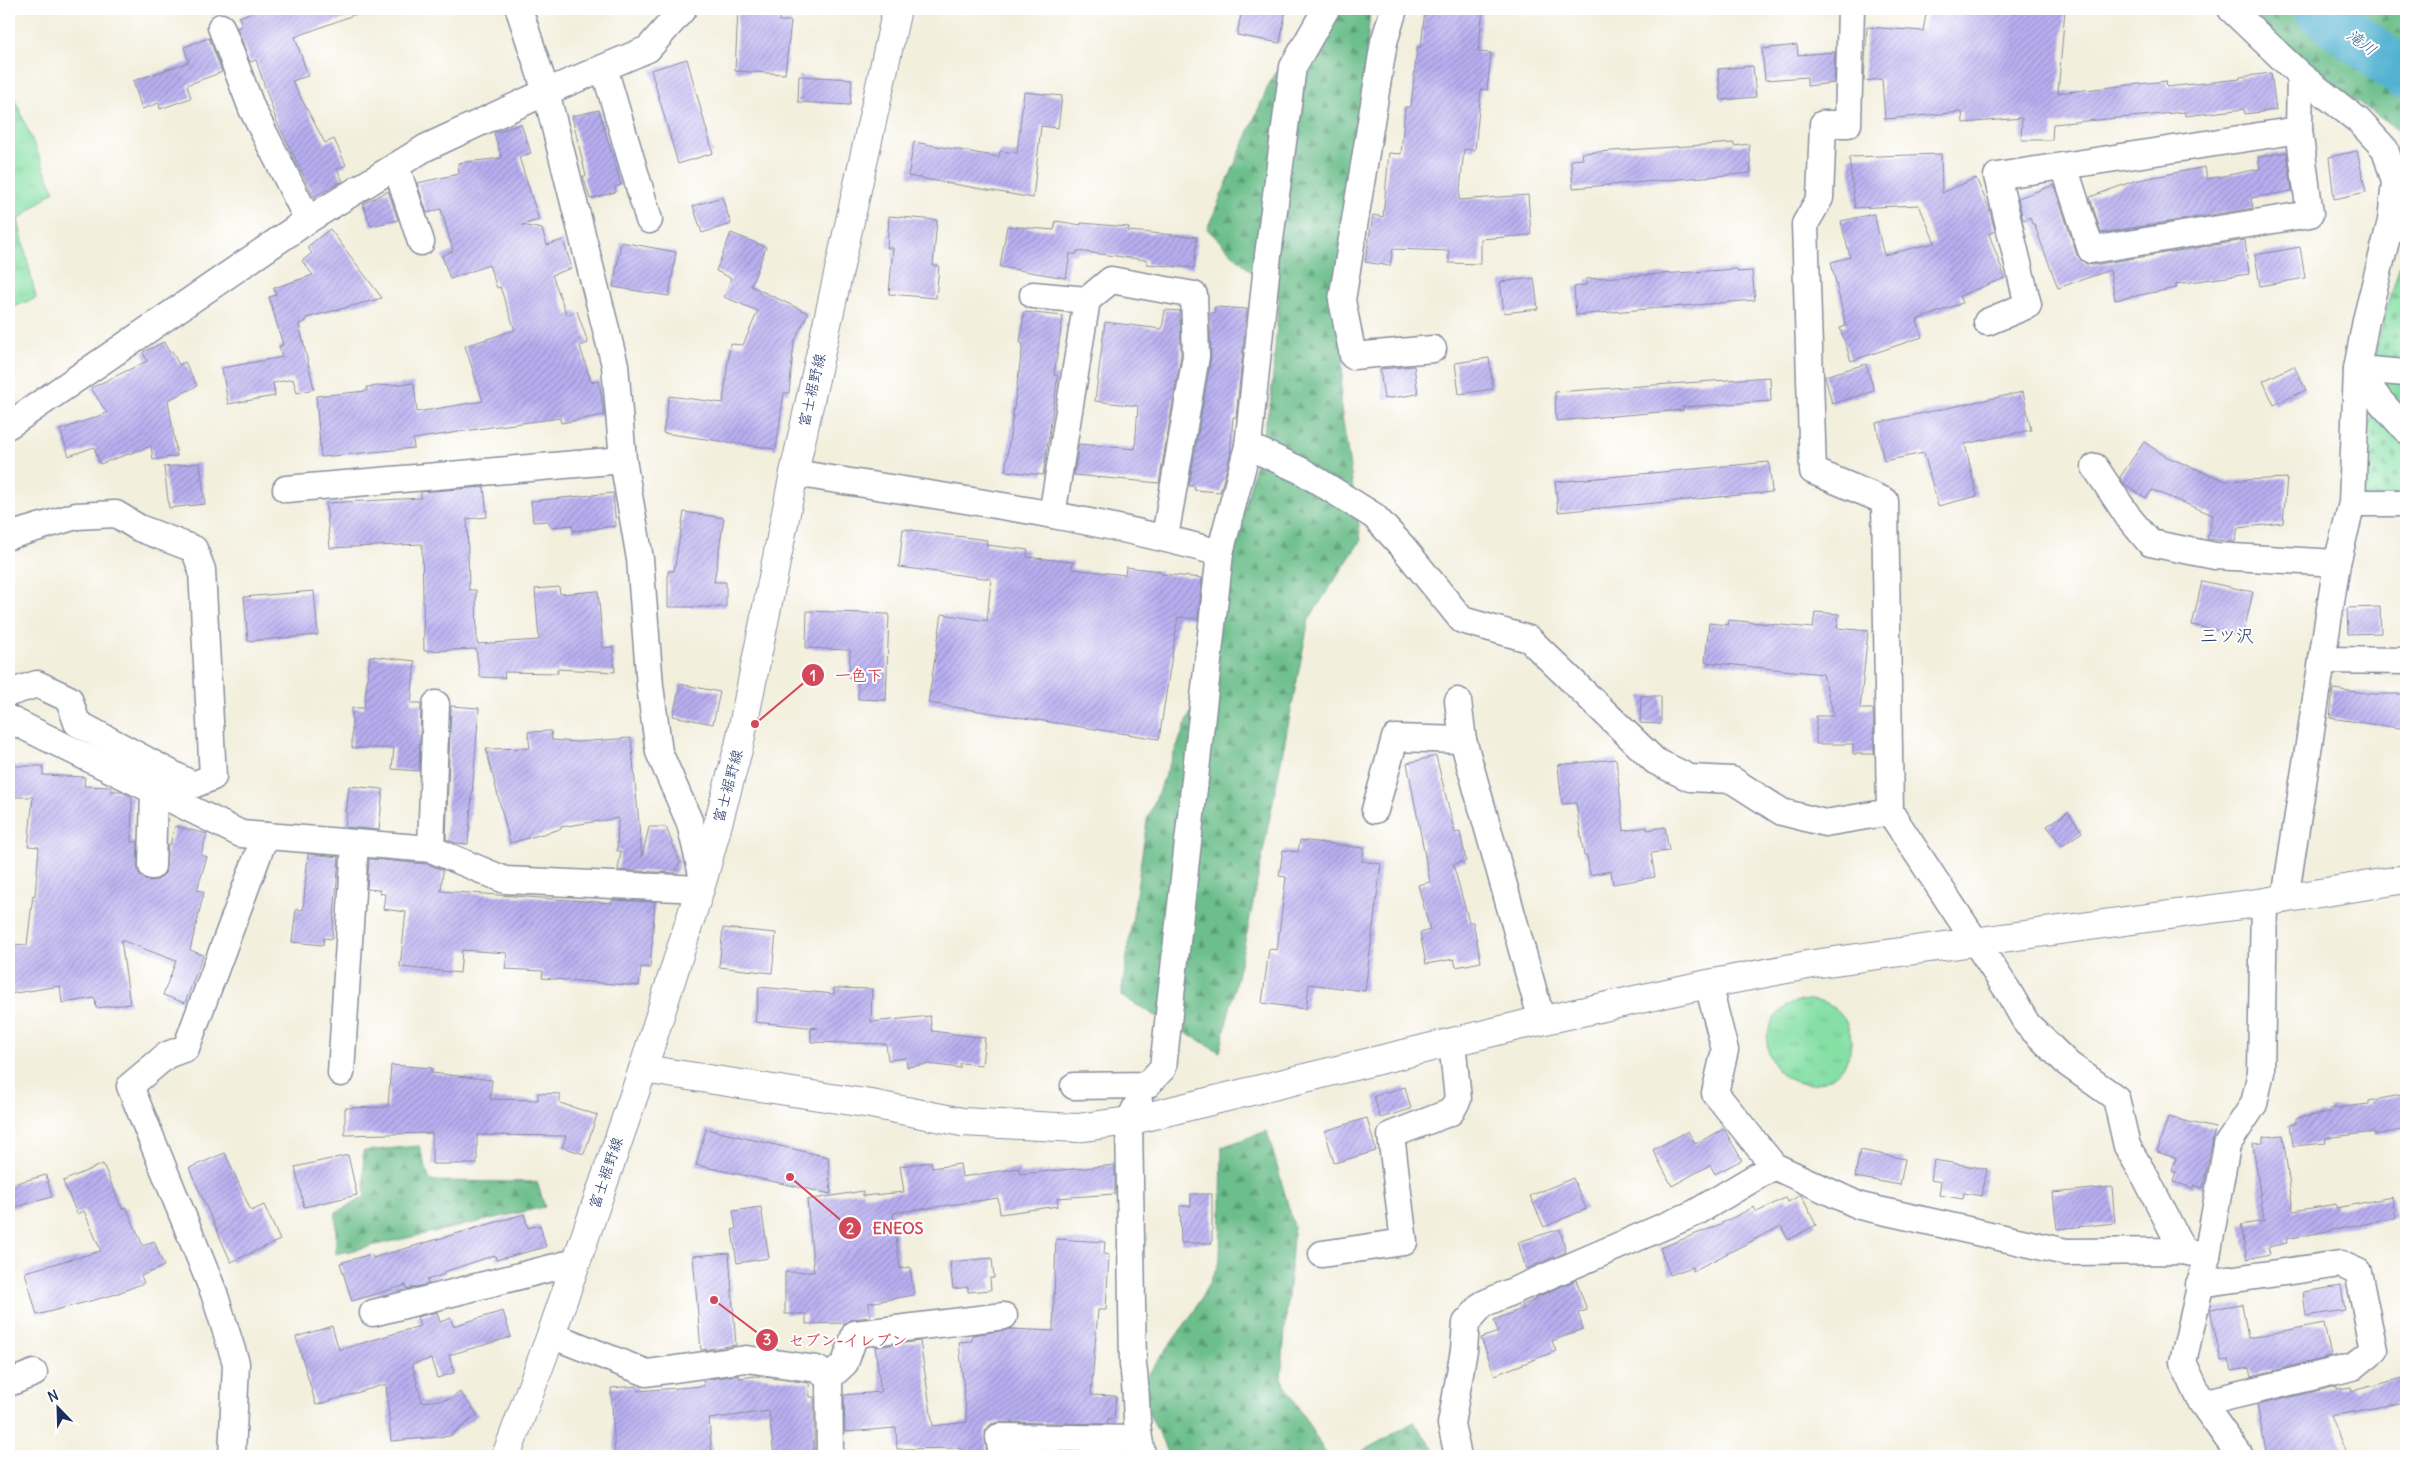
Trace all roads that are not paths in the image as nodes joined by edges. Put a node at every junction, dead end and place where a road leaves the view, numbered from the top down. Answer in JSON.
{"nodes":[{"id":1,"x":519,"y":9,"type":"edge"},
{"id":2,"x":683,"y":9,"type":"edge"},
{"id":3,"x":897,"y":9,"type":"edge"},
{"id":4,"x":1326,"y":9,"type":"edge"},
{"id":5,"x":1394,"y":9,"type":"edge"},
{"id":6,"x":1851,"y":9,"type":"edge"},
{"id":7,"x":2231,"y":9,"type":"edge"},
{"id":8,"x":221,"y":27,"type":"dead end"},
{"id":9,"x":604,"y":68,"type":"junction"},
{"id":10,"x":2300,"y":75,"type":"junction"},
{"id":11,"x":546,"y":92,"type":"junction"},
{"id":12,"x":2299,"y":130,"type":"junction"},
{"id":13,"x":396,"y":166,"type":"junction"},
{"id":14,"x":2064,"y":166,"type":"junction"},
{"id":15,"x":308,"y":220,"type":"junction"},
{"id":16,"x":649,"y":220,"type":"dead end"},
{"id":17,"x":421,"y":242,"type":"dead end"},
{"id":18,"x":1033,"y":295,"type":"dead end"},
{"id":19,"x":1087,"y":300,"type":"junction"},
{"id":20,"x":1987,"y":322,"type":"dead end"},
{"id":21,"x":1433,"y":349,"type":"dead end"},
{"id":22,"x":2357,"y":369,"type":"junction"},
{"id":23,"x":2406,"y":373,"type":"edge"},
{"id":24,"x":9,"y":424,"type":"edge"},
{"id":25,"x":2406,"y":430,"type":"edge"},
{"id":26,"x":1248,"y":446,"type":"junction"},
{"id":27,"x":623,"y":460,"type":"junction"},
{"id":28,"x":2095,"y":467,"type":"dead end"},
{"id":29,"x":794,"y":473,"type":"junction"},
{"id":30,"x":286,"y":489,"type":"dead end"},
{"id":31,"x":2352,"y":503,"type":"junction"},
{"id":32,"x":2406,"y":503,"type":"edge"},
{"id":33,"x":1052,"y":515,"type":"junction"},
{"id":34,"x":9,"y":536,"type":"edge"},
{"id":35,"x":1164,"y":537,"type":"junction"},
{"id":36,"x":1220,"y":552,"type":"junction"},
{"id":37,"x":2337,"y":563,"type":"junction"},
{"id":38,"x":2322,"y":660,"type":"junction"},
{"id":39,"x":2406,"y":661,"type":"edge"},
{"id":40,"x":9,"y":690,"type":"edge"},
{"id":41,"x":1458,"y":701,"type":"dead end"},
{"id":42,"x":436,"y":704,"type":"dead end"},
{"id":43,"x":9,"y":719,"type":"edge"},
{"id":44,"x":1463,"y":740,"type":"junction"},
{"id":45,"x":154,"y":791,"type":"junction"},
{"id":46,"x":1375,"y":810,"type":"dead end"},
{"id":47,"x":1890,"y":812,"type":"junction"},
{"id":48,"x":265,"y":836,"type":"junction"},
{"id":49,"x":355,"y":843,"type":"junction"},
{"id":50,"x":431,"y":849,"type":"junction"},
{"id":51,"x":152,"y":866,"type":"dead end"},
{"id":52,"x":2406,"y":878,"type":"edge"},
{"id":53,"x":702,"y":884,"type":"junction"},
{"id":54,"x":2274,"y":901,"type":"junction"},
{"id":55,"x":1976,"y":941,"type":"junction"},
{"id":56,"x":1708,"y":984,"type":"junction"},
{"id":57,"x":1542,"y":1021,"type":"junction"},
{"id":58,"x":1452,"y":1042,"type":"junction"},
{"id":59,"x":643,"y":1069,"type":"junction"},
{"id":60,"x":341,"y":1073,"type":"dead end"},
{"id":61,"x":1147,"y":1085,"type":"junction"},
{"id":62,"x":1074,"y":1086,"type":"dead end"},
{"id":63,"x":1129,"y":1121,"type":"junction"},
{"id":64,"x":1774,"y":1166,"type":"junction"},
{"id":65,"x":2195,"y":1253,"type":"junction"},
{"id":66,"x":1322,"y":1254,"type":"dead end"},
{"id":67,"x":575,"y":1262,"type":"junction"},
{"id":68,"x":2199,"y":1284,"type":"junction"},
{"id":69,"x":373,"y":1314,"type":"dead end"},
{"id":70,"x":1004,"y":1316,"type":"dead end"},
{"id":71,"x":551,"y":1335,"type":"junction"},
{"id":72,"x":34,"y":1373,"type":"dead end"},
{"id":73,"x":829,"y":1378,"type":"junction"},
{"id":74,"x":9,"y":1383,"type":"edge"},
{"id":75,"x":2202,"y":1403,"type":"junction"},
{"id":76,"x":1094,"y":1447,"type":"edge"},
{"id":77,"x":1141,"y":1448,"type":"edge"},
{"id":78,"x":232,"y":1456,"type":"edge"},
{"id":79,"x":506,"y":1456,"type":"edge"},
{"id":80,"x":830,"y":1456,"type":"edge"},
{"id":81,"x":1002,"y":1456,"type":"edge"},
{"id":82,"x":1458,"y":1456,"type":"edge"},
{"id":83,"x":2240,"y":1456,"type":"edge"}],
"edges":[{"from":1,"to":11,"type":"street"},
{"from":2,"to":9,"type":"street"},
{"from":3,"to":29,"type":"street","name":"富士裾野線"},
{"from":4,"to":26,"type":"street"},
{"from":5,"to":21,"type":"street"},
{"from":6,"to":47,"type":"street"},
{"from":7,"to":10,"type":"street"},
{"from":8,"to":15,"type":"street"},
{"from":9,"to":11,"type":"street"},
{"from":9,"to":16,"type":"street"},
{"from":10,"to":12,"type":"street"},
{"from":10,"to":22,"type":"street"},
{"from":11,"to":13,"type":"street"},
{"from":11,"to":27,"type":"street"},
{"from":12,"to":14,"type":"street"},
{"from":12,"to":14,"type":"street"},
{"from":13,"to":15,"type":"street"},
{"from":13,"to":17,"type":"street"},
{"from":14,"to":20,"type":"street"},
{"from":15,"to":24,"type":"street"},
{"from":18,"to":19,"type":"street"},
{"from":19,"to":33,"type":"street"},
{"from":19,"to":35,"type":"street"},
{"from":22,"to":23,"type":"street"},
{"from":22,"to":25,"type":"street"},
{"from":22,"to":31,"type":"street"},
{"from":26,"to":36,"type":"street"},
{"from":26,"to":47,"type":"street"},
{"from":27,"to":30,"type":"street"},
{"from":27,"to":53,"type":"street"},
{"from":28,"to":37,"type":"street"},
{"from":29,"to":33,"type":"street"},
{"from":29,"to":53,"type":"street","name":"富士裾野線"},
{"from":31,"to":32,"type":"street"},
{"from":31,"to":37,"type":"street"},
{"from":33,"to":35,"type":"street"},
{"from":34,"to":40,"type":"street"},
{"from":35,"to":36,"type":"street"},
{"from":36,"to":61,"type":"street"},
{"from":37,"to":38,"type":"street"},
{"from":38,"to":39,"type":"street"},
{"from":38,"to":54,"type":"street"},
{"from":41,"to":44,"type":"street"},
{"from":42,"to":50,"type":"street"},
{"from":43,"to":45,"type":"street"},
{"from":44,"to":46,"type":"street"},
{"from":44,"to":57,"type":"street"},
{"from":45,"to":48,"type":"street"},
{"from":45,"to":51,"type":"street"},
{"from":47,"to":55,"type":"street"},
{"from":48,"to":49,"type":"street"},
{"from":48,"to":78,"type":"street"},
{"from":49,"to":50,"type":"street"},
{"from":49,"to":60,"type":"street"},
{"from":50,"to":53,"type":"street"},
{"from":52,"to":54,"type":"street"},
{"from":53,"to":59,"type":"street","name":"富士裾野線"},
{"from":54,"to":55,"type":"street"},
{"from":54,"to":65,"type":"street"},
{"from":55,"to":56,"type":"street"},
{"from":55,"to":65,"type":"street"},
{"from":56,"to":57,"type":"street"},
{"from":56,"to":64,"type":"street"},
{"from":57,"to":58,"type":"street"},
{"from":58,"to":63,"type":"street"},
{"from":58,"to":66,"type":"street"},
{"from":59,"to":63,"type":"street"},
{"from":59,"to":67,"type":"street","name":"富士裾野線"},
{"from":61,"to":62,"type":"street"},
{"from":61,"to":63,"type":"street"},
{"from":63,"to":77,"type":"street"},
{"from":64,"to":65,"type":"street"},
{"from":64,"to":82,"type":"street"},
{"from":65,"to":68,"type":"street"},
{"from":67,"to":69,"type":"street"},
{"from":67,"to":71,"type":"street","name":"富士裾野線"},
{"from":68,"to":75,"type":"street"},
{"from":68,"to":75,"type":"street"},
{"from":70,"to":73,"type":"street"},
{"from":71,"to":73,"type":"street"},
{"from":71,"to":79,"type":"street","name":"富士裾野線"},
{"from":72,"to":74,"type":"street"},
{"from":73,"to":80,"type":"street"},
{"from":75,"to":83,"type":"street"},
{"from":76,"to":77,"type":"street"},
{"from":76,"to":81,"type":"street"}]}
